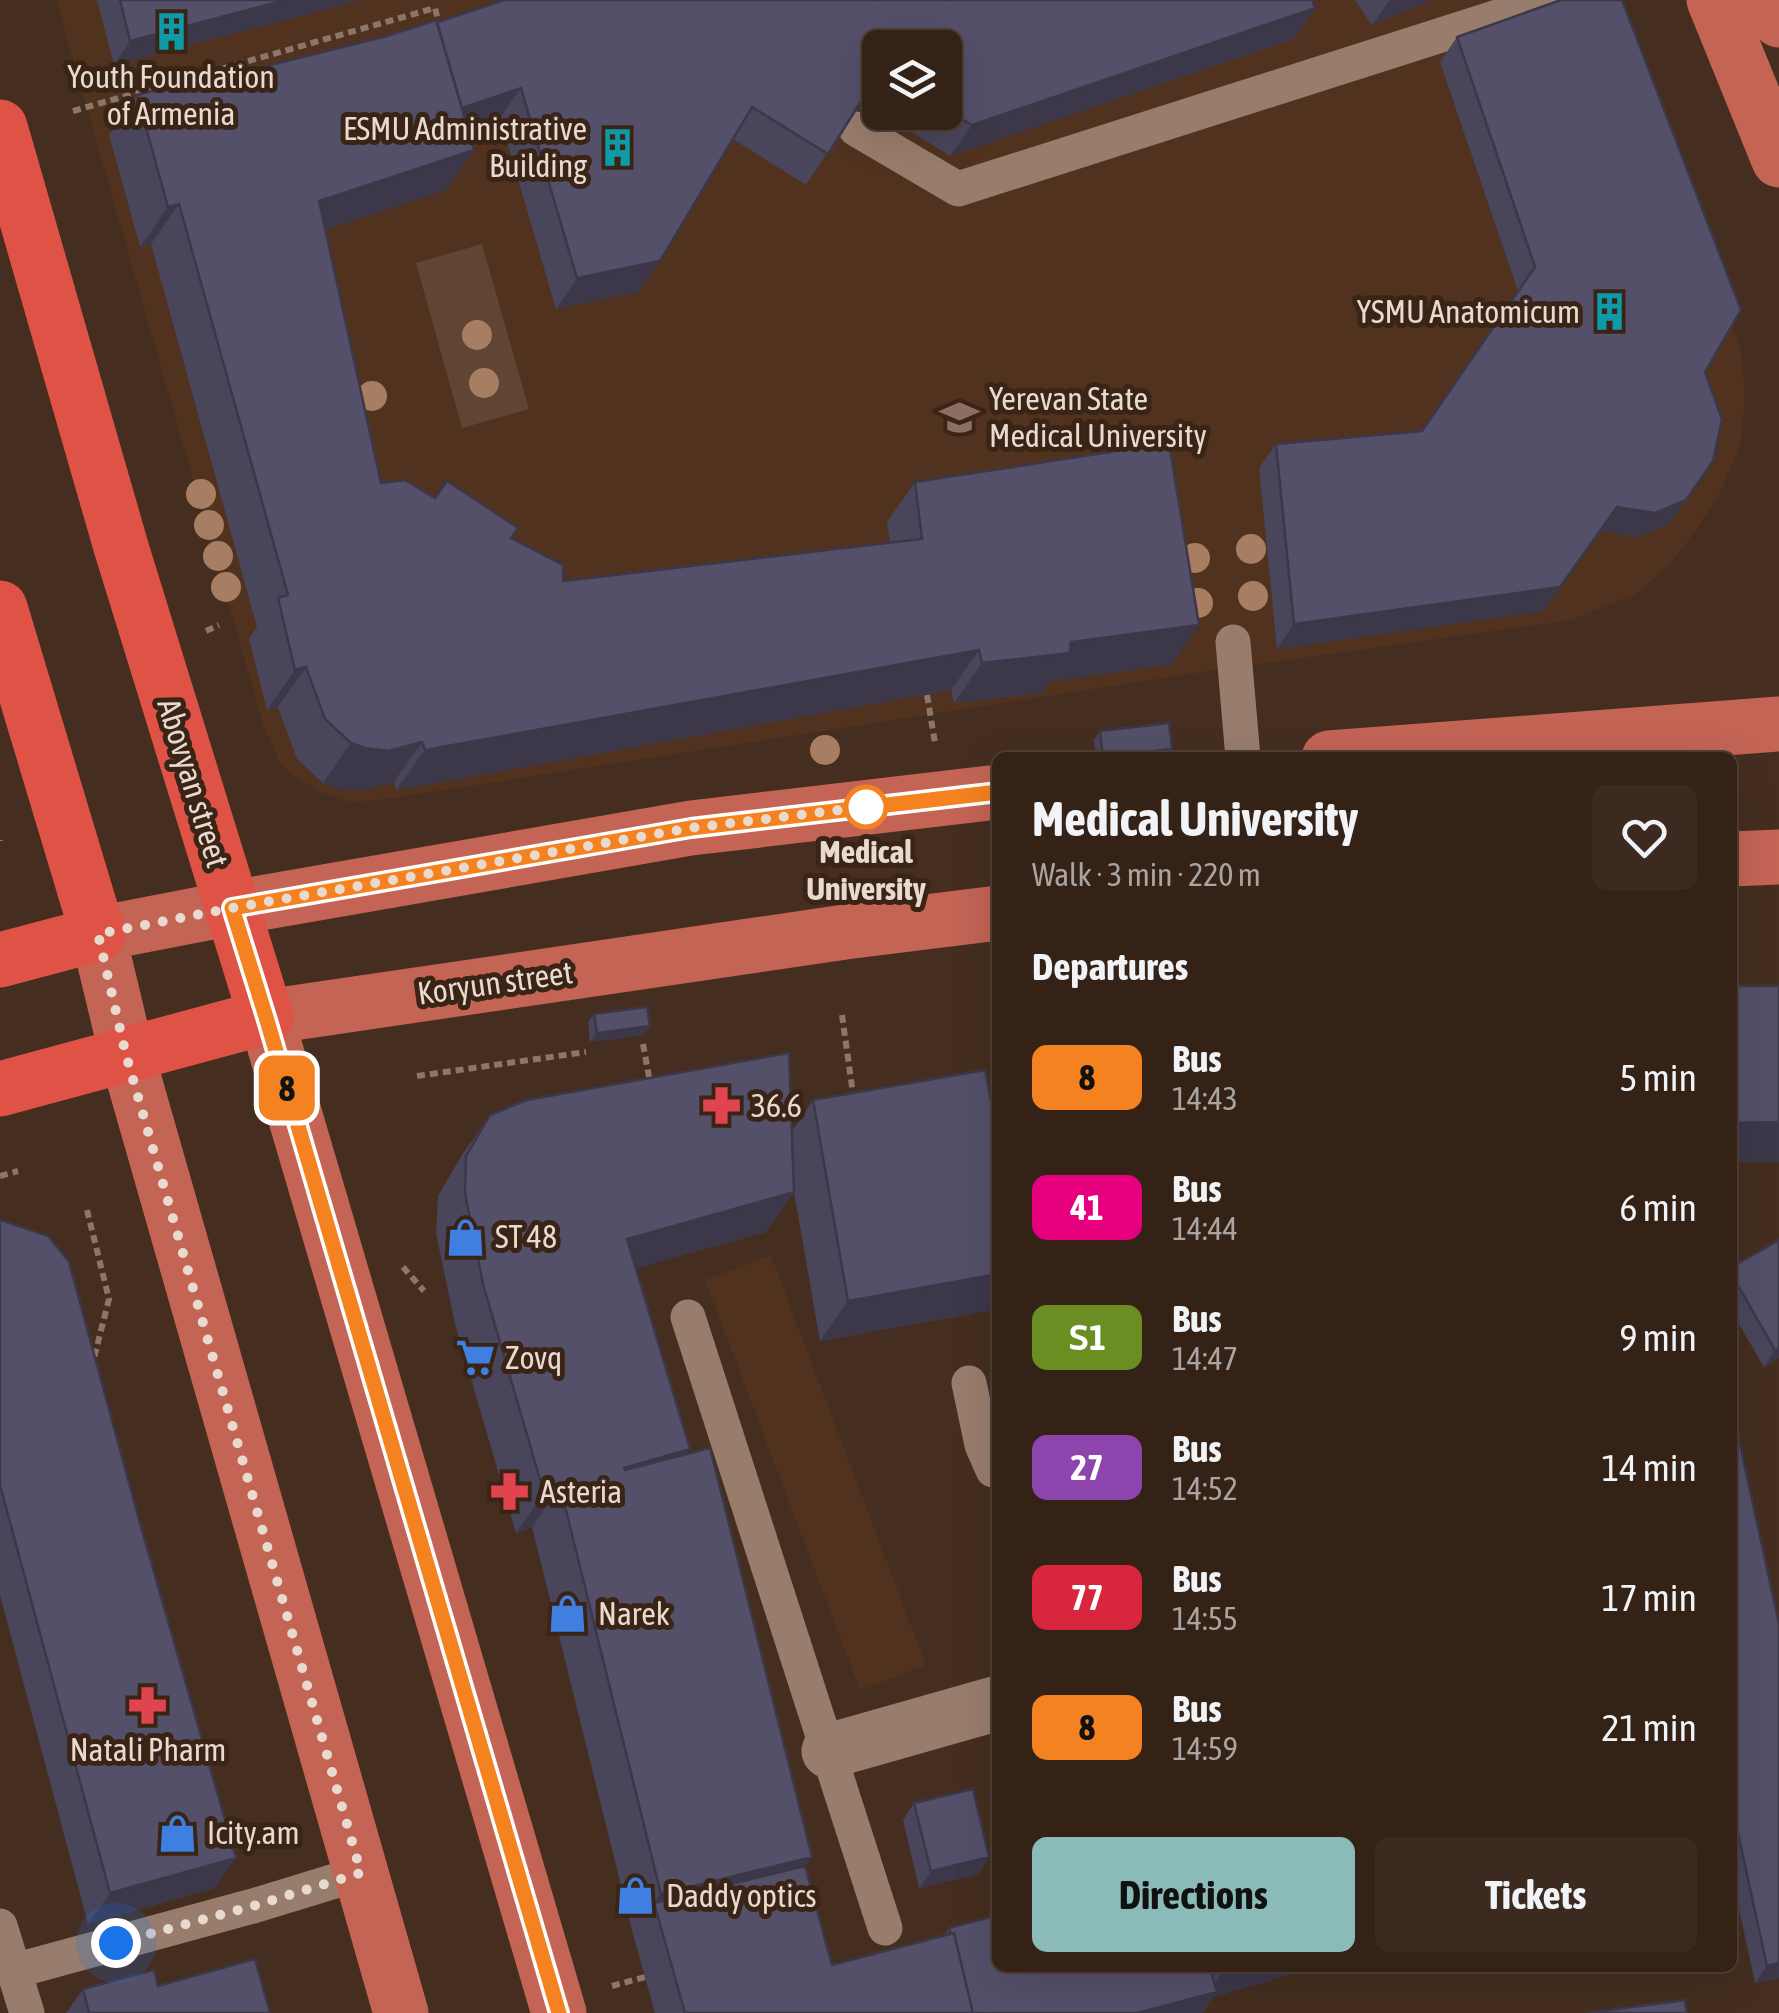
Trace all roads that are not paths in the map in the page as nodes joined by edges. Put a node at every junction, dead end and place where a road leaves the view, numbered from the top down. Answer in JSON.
{"nodes":[{"id":1,"x":1550,"y":0,"type":"edge"},
{"id":2,"x":1714,"y":0,"type":"edge"},
{"id":3,"x":1767,"y":0,"type":"edge"},
{"id":4,"x":1779,"y":20,"type":"edge"},
{"id":5,"x":0,"y":126,"type":"edge"},
{"id":6,"x":856,"y":129,"type":"edge"},
{"id":7,"x":1779,"y":160,"type":"edge"},
{"id":8,"x":0,"y":608,"type":"edge"},
{"id":9,"x":1233,"y":642,"type":"dead end"},
{"id":10,"x":1779,"y":724,"type":"edge"},
{"id":11,"x":1242,"y":752,"type":"edge"},
{"id":12,"x":1408,"y":752,"type":"edge"},
{"id":13,"x":992,"y":793,"type":"edge"},
{"id":14,"x":1779,"y":856,"type":"edge"},
{"id":15,"x":1737,"y":859,"type":"edge"},
{"id":16,"x":232,"y":908,"type":"junction"},
{"id":17,"x":992,"y":914,"type":"edge"},
{"id":18,"x":98,"y":934,"type":"junction"},
{"id":19,"x":0,"y":960,"type":"edge"},
{"id":20,"x":266,"y":1017,"type":"junction"},
{"id":21,"x":126,"y":1055,"type":"junction"},
{"id":22,"x":0,"y":1089,"type":"edge"},
{"id":23,"x":688,"y":1318,"type":"dead end"},
{"id":24,"x":970,"y":1383,"type":"dead end"},
{"id":25,"x":992,"y":1468,"type":"edge"},
{"id":26,"x":992,"y":1705,"type":"edge"},
{"id":27,"x":830,"y":1751,"type":"junction"},
{"id":28,"x":361,"y":1873,"type":"junction"},
{"id":29,"x":0,"y":1926,"type":"edge"},
{"id":30,"x":885,"y":1928,"type":"dead end"},
{"id":31,"x":14,"y":1971,"type":"junction"},
{"id":32,"x":26,"y":2013,"type":"edge"},
{"id":33,"x":401,"y":2013,"type":"edge"},
{"id":34,"x":559,"y":2013,"type":"edge"}],
"edges":[{"from":1,"to":6,"type":"lane"},
{"from":2,"to":7,"type":"main road"},
{"from":3,"to":4,"type":"main road"},
{"from":5,"to":16,"type":"highway","name":"Abovyan street"},
{"from":8,"to":18,"type":"highway"},
{"from":9,"to":11,"type":"lane"},
{"from":10,"to":12,"type":"main road"},
{"from":13,"to":16,"type":"main road"},
{"from":14,"to":15,"type":"main road"},
{"from":16,"to":18,"type":"main road"},
{"from":16,"to":20,"type":"highway","name":"Abovyan street"},
{"from":17,"to":20,"type":"main road","name":"Koryun street"},
{"from":18,"to":19,"type":"highway"},
{"from":18,"to":21,"type":"main road"},
{"from":20,"to":21,"type":"highway","name":"Koryun street"},
{"from":20,"to":34,"type":"main road","name":"Abovyan street"},
{"from":21,"to":22,"type":"highway","name":"Koryun street"},
{"from":21,"to":28,"type":"main road"},
{"from":23,"to":27,"type":"lane"},
{"from":24,"to":25,"type":"lane"},
{"from":26,"to":27,"type":"street"},
{"from":27,"to":30,"type":"lane"},
{"from":28,"to":31,"type":"lane"},
{"from":28,"to":33,"type":"main road"},
{"from":29,"to":31,"type":"lane"},
{"from":31,"to":32,"type":"lane"}]}
